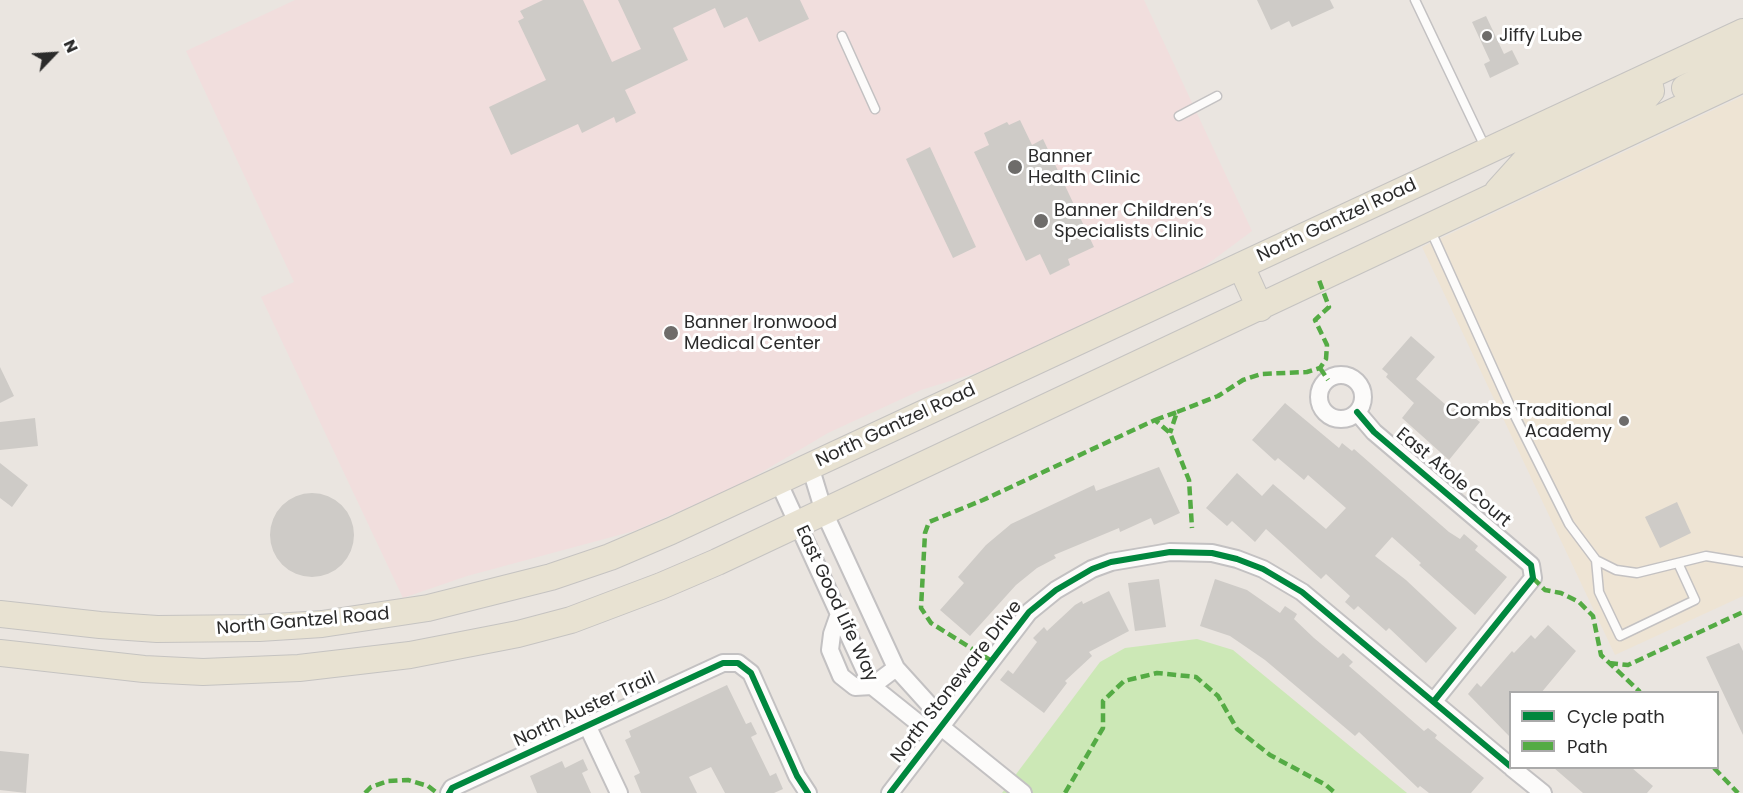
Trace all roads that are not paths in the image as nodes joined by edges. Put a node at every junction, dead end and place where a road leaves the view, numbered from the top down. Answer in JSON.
{"nodes":[{"id":1,"x":1415,"y":0,"type":"edge"},
{"id":2,"x":1743,"y":32,"type":"edge"},
{"id":3,"x":842,"y":36,"type":"dead end"},
{"id":4,"x":1743,"y":58,"type":"edge"},
{"id":5,"x":1648,"y":77,"type":"junction"},
{"id":6,"x":1743,"y":79,"type":"edge"},
{"id":7,"x":1217,"y":96,"type":"dead end"},
{"id":8,"x":875,"y":109,"type":"dead end"},
{"id":9,"x":1666,"y":115,"type":"junction"},
{"id":10,"x":1179,"y":116,"type":"dead end"},
{"id":11,"x":1487,"y":151,"type":"junction"},
{"id":12,"x":1490,"y":200,"type":"junction"},
{"id":13,"x":1430,"y":228,"type":"junction"},
{"id":14,"x":1241,"y":266,"type":"junction"},
{"id":15,"x":1260,"y":308,"type":"junction"},
{"id":16,"x":1357,"y":412,"type":"dead end"},
{"id":17,"x":810,"y":466,"type":"junction"},
{"id":18,"x":778,"y":481,"type":"junction"},
{"id":19,"x":824,"y":512,"type":"junction"},
{"id":20,"x":799,"y":523,"type":"junction"},
{"id":21,"x":1596,"y":560,"type":"junction"},
{"id":22,"x":1743,"y":562,"type":"edge"},
{"id":23,"x":1678,"y":563,"type":"junction"},
{"id":24,"x":0,"y":614,"type":"edge"},
{"id":25,"x":839,"y":614,"type":"junction"},
{"id":26,"x":0,"y":653,"type":"edge"},
{"id":27,"x":896,"y":668,"type":"junction"},
{"id":28,"x":872,"y":686,"type":"junction"},
{"id":29,"x":1434,"y":701,"type":"junction"},
{"id":30,"x":587,"y":725,"type":"junction"},
{"id":31,"x":940,"y":726,"type":"junction"},
{"id":32,"x":1509,"y":765,"type":"edge"},
{"id":33,"x":1513,"y":769,"type":"edge"},
{"id":34,"x":449,"y":793,"type":"edge"},
{"id":35,"x":619,"y":793,"type":"edge"},
{"id":36,"x":808,"y":793,"type":"edge"},
{"id":37,"x":890,"y":793,"type":"edge"},
{"id":38,"x":1023,"y":793,"type":"edge"},
{"id":39,"x":1543,"y":793,"type":"edge"}],
"edges":[{"from":1,"to":11,"type":"lane"},
{"from":2,"to":5,"type":"main road","name":"North Gantzel Road"},
{"from":3,"to":8,"type":"lane"},
{"from":4,"to":9,"type":"main road"},
{"from":5,"to":11,"type":"main road","name":"North Gantzel Road"},
{"from":5,"to":12,"type":"main road"},
{"from":6,"to":9,"type":"main road"},
{"from":7,"to":10,"type":"lane"},
{"from":9,"to":12,"type":"main road"},
{"from":11,"to":14,"type":"main road","name":"North Gantzel Road"},
{"from":12,"to":13,"type":"main road"},
{"from":13,"to":15,"type":"main road"},
{"from":13,"to":21,"type":"lane"},
{"from":14,"to":15,"type":"main road"},
{"from":14,"to":17,"type":"main road","name":"North Gantzel Road"},
{"from":15,"to":19,"type":"main road"},
{"from":16,"to":29,"type":"street","name":"East Atole Court"},
{"from":17,"to":18,"type":"main road","name":"North Gantzel Road"},
{"from":17,"to":19,"type":"street","name":"East Good Life Way"},
{"from":18,"to":20,"type":"street","name":"East Good Life Way"},
{"from":18,"to":24,"type":"main road","name":"North Gantzel Road"},
{"from":19,"to":20,"type":"main road"},
{"from":19,"to":27,"type":"street","name":"East Good Life Way"},
{"from":20,"to":25,"type":"street","name":"East Good Life Way"},
{"from":20,"to":26,"type":"main road"},
{"from":21,"to":23,"type":"lane"},
{"from":21,"to":23,"type":"lane"},
{"from":22,"to":23,"type":"lane"},
{"from":25,"to":28,"type":"street","name":"East Good Life Way"},
{"from":25,"to":28,"type":"street"},
{"from":27,"to":28,"type":"street"},
{"from":27,"to":31,"type":"street","name":"East Good Life Way"},
{"from":28,"to":31,"type":"street","name":"East Good Life Way"},
{"from":29,"to":31,"type":"street","name":"North Stoneware Drive"},
{"from":29,"to":32,"type":"street","name":"North Stoneware Drive"},
{"from":30,"to":34,"type":"street","name":"North Auster Trail"},
{"from":30,"to":35,"type":"street"},
{"from":30,"to":36,"type":"street","name":"North Auster Trail"},
{"from":31,"to":37,"type":"street","name":"North Stoneware Drive"},
{"from":31,"to":38,"type":"street","name":"East Good Life Way"},
{"from":33,"to":39,"type":"street","name":"North Stoneware Drive"}]}
